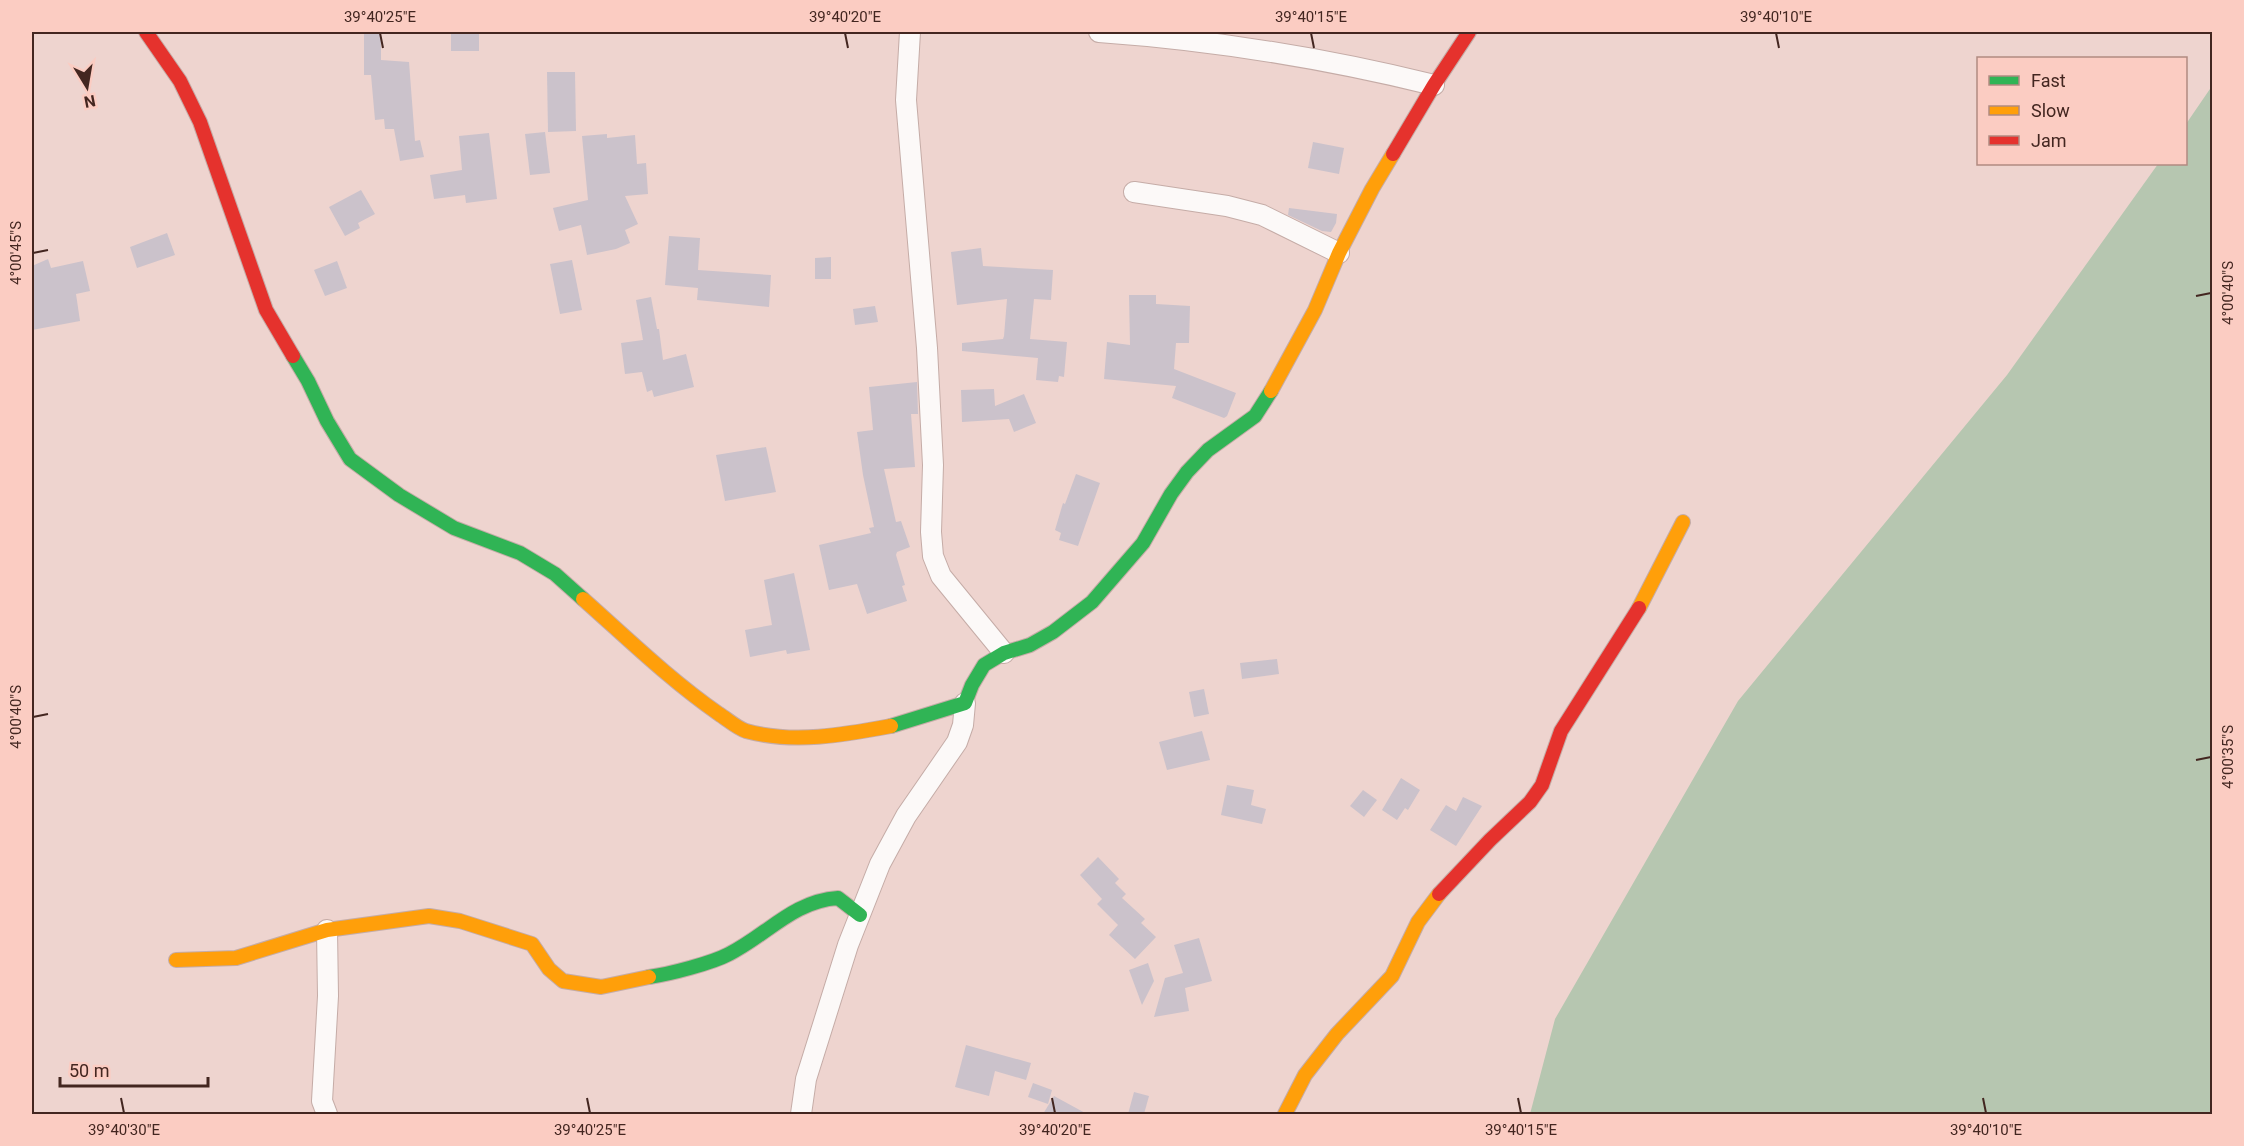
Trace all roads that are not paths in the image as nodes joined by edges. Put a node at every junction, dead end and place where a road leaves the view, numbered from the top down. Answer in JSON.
{"nodes":[{"id":1,"x":146,"y":32,"type":"edge"},
{"id":2,"x":910,"y":32,"type":"edge"},
{"id":3,"x":1099,"y":32,"type":"edge"},
{"id":4,"x":1469,"y":32,"type":"edge"},
{"id":5,"x":1434,"y":85,"type":"junction"},
{"id":6,"x":1134,"y":192,"type":"dead end"},
{"id":7,"x":1339,"y":253,"type":"junction"},
{"id":8,"x":1683,"y":522,"type":"dead end"},
{"id":9,"x":1004,"y":653,"type":"junction"},
{"id":10,"x":964,"y":703,"type":"junction"},
{"id":11,"x":860,"y":915,"type":"junction"},
{"id":12,"x":327,"y":930,"type":"junction"},
{"id":13,"x":176,"y":960,"type":"dead end"},
{"id":14,"x":327,"y":1114,"type":"edge"},
{"id":15,"x":801,"y":1114,"type":"edge"},
{"id":16,"x":1285,"y":1114,"type":"edge"}],
"edges":[{"from":1,"to":10,"type":"street"},
{"from":2,"to":9,"type":"street"},
{"from":3,"to":5,"type":"street"},
{"from":4,"to":5,"type":"street"},
{"from":5,"to":7,"type":"street"},
{"from":6,"to":7,"type":"street"},
{"from":7,"to":9,"type":"street"},
{"from":8,"to":16,"type":"street"},
{"from":9,"to":10,"type":"street"},
{"from":10,"to":11,"type":"street"},
{"from":11,"to":12,"type":"street"},
{"from":11,"to":15,"type":"street"},
{"from":12,"to":13,"type":"street"},
{"from":12,"to":14,"type":"street"}]}
